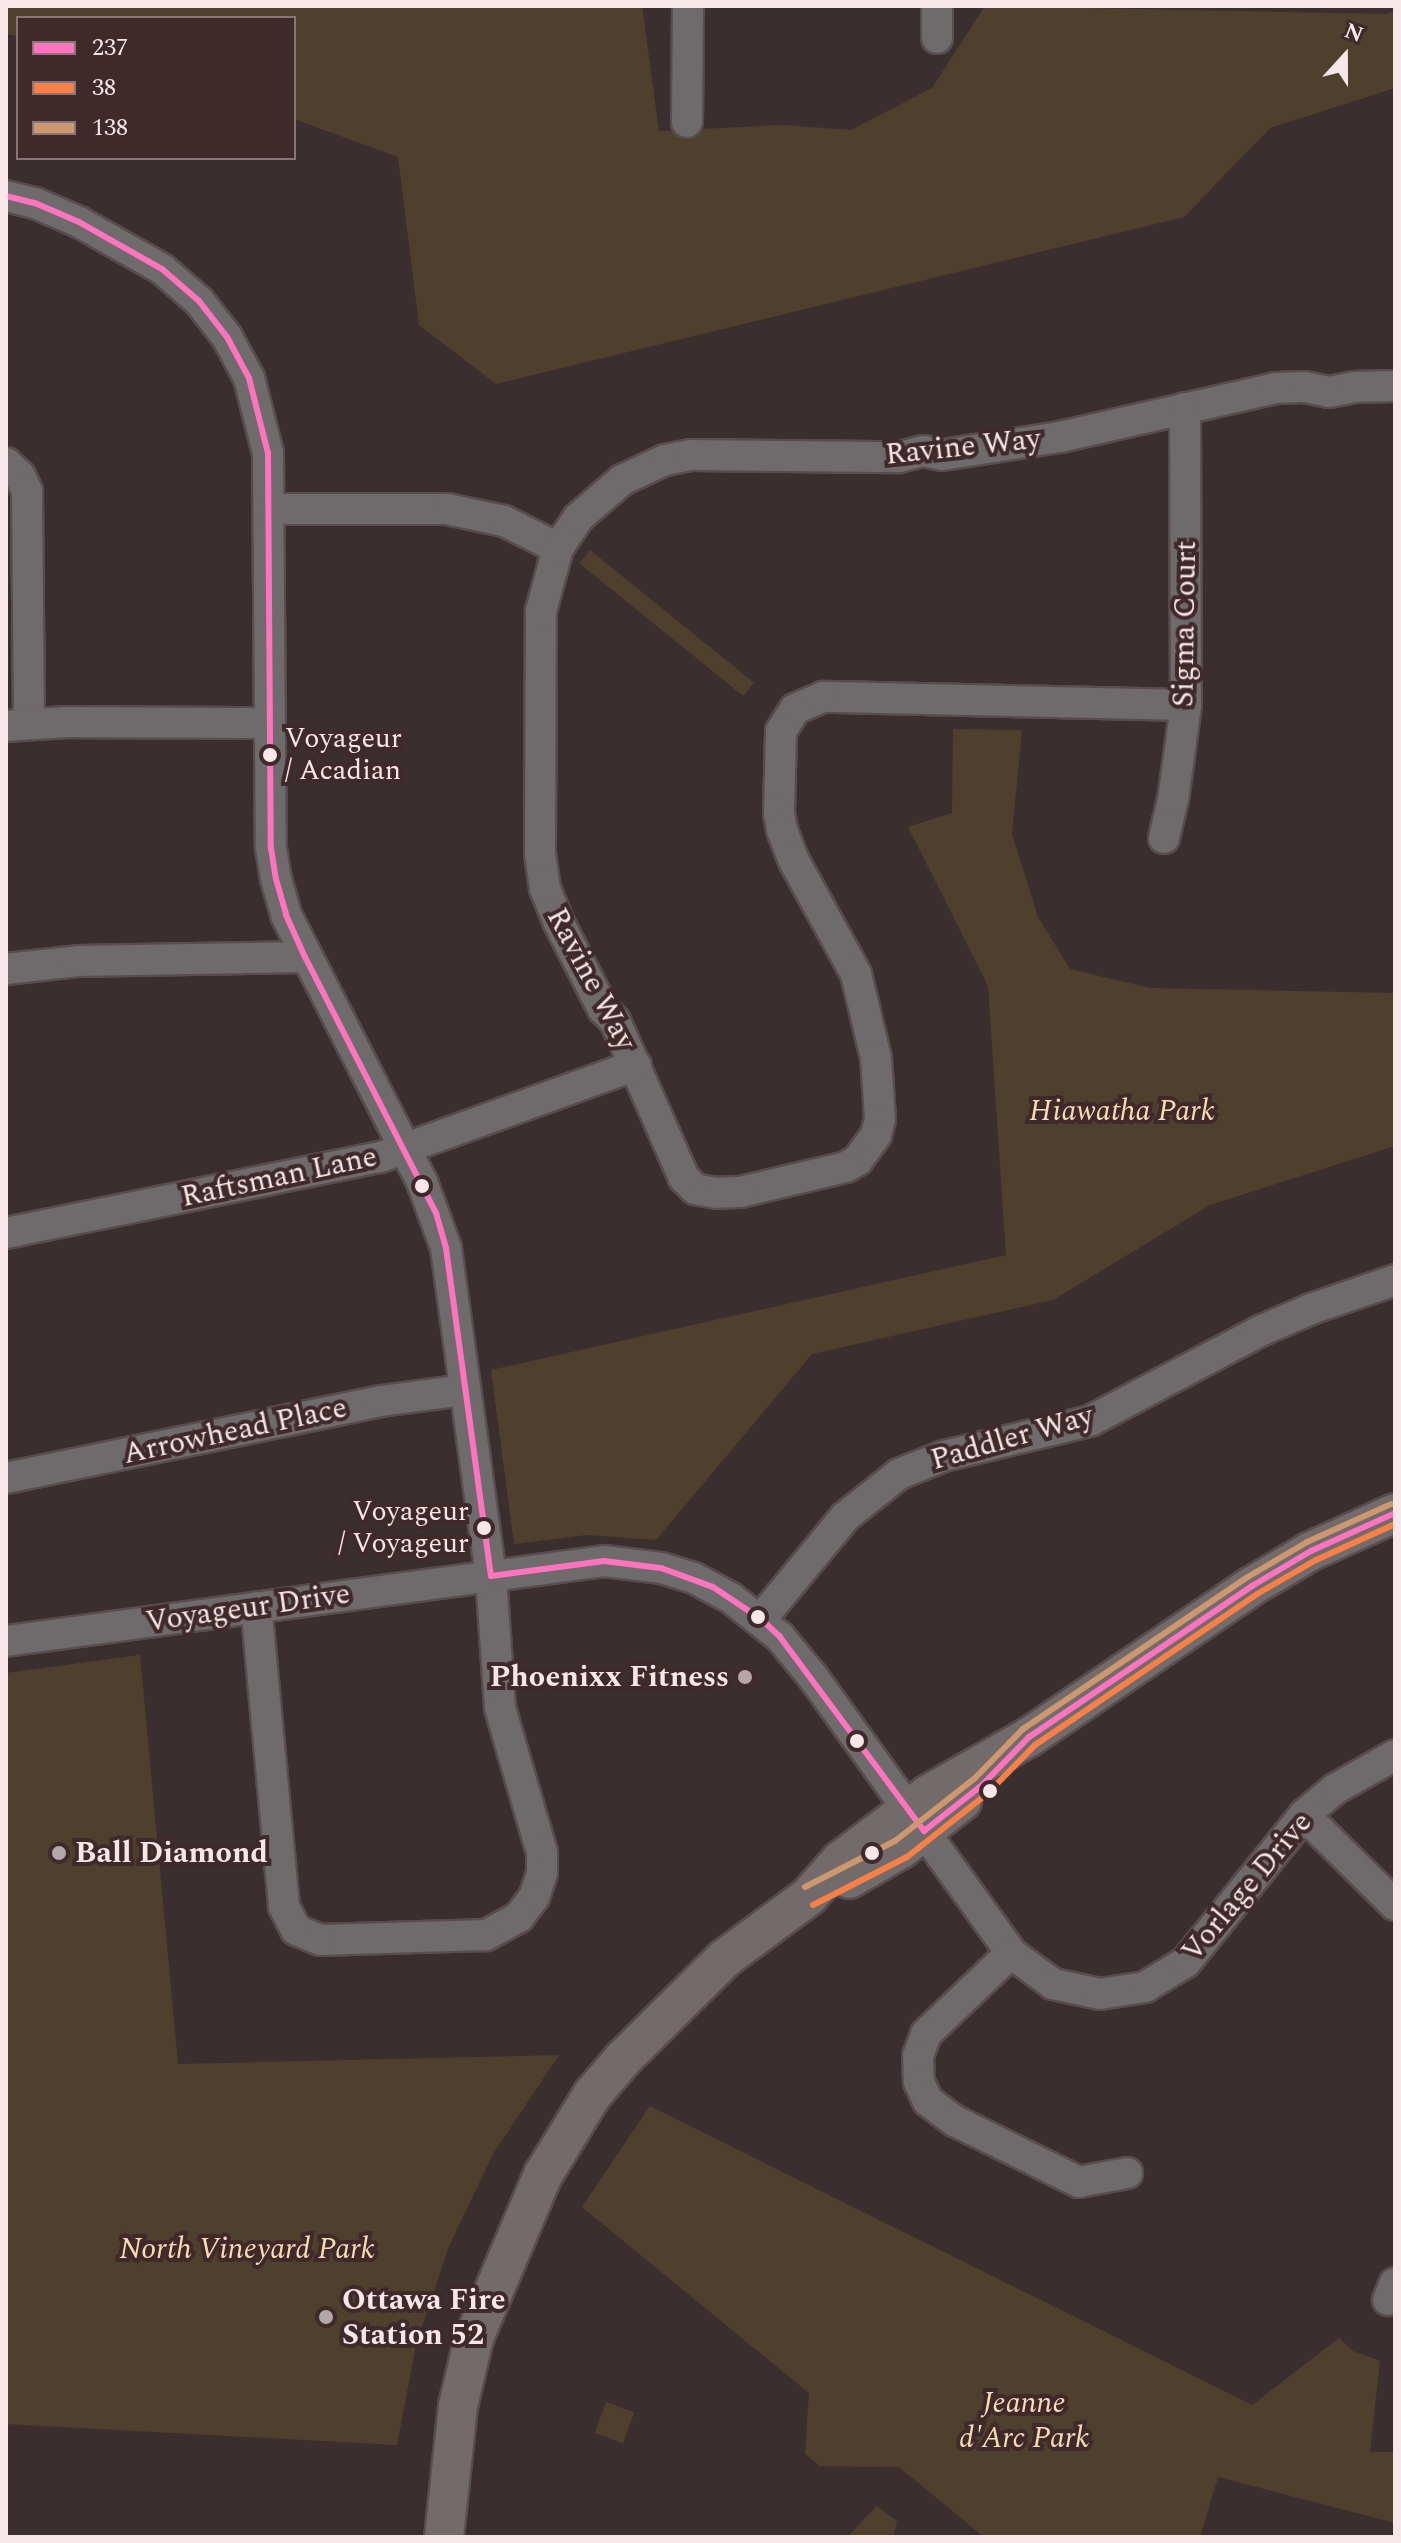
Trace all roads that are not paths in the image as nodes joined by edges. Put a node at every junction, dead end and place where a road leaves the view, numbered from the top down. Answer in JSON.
{"nodes":[{"id":1,"x":688,"y":6,"type":"edge"},
{"id":2,"x":937,"y":6,"type":"edge"},
{"id":3,"x":937,"y":38,"type":"dead end"},
{"id":4,"x":687,"y":122,"type":"dead end"},
{"id":5,"x":6,"y":196,"type":"edge"},
{"id":6,"x":1395,"y":386,"type":"edge"},
{"id":7,"x":1185,"y":408,"type":"junction"},
{"id":8,"x":6,"y":463,"type":"edge"},
{"id":9,"x":269,"y":509,"type":"junction"},
{"id":10,"x":558,"y":548,"type":"junction"},
{"id":11,"x":1186,"y":705,"type":"junction"},
{"id":12,"x":269,"y":723,"type":"junction"},
{"id":13,"x":18,"y":724,"type":"edge"},
{"id":14,"x":1164,"y":838,"type":"dead end"},
{"id":15,"x":305,"y":957,"type":"junction"},
{"id":16,"x":6,"y":969,"type":"edge"},
{"id":17,"x":636,"y":1065,"type":"junction"},
{"id":18,"x":406,"y":1148,"type":"junction"},
{"id":19,"x":6,"y":1233,"type":"edge"},
{"id":20,"x":1395,"y":1280,"type":"edge"},
{"id":21,"x":465,"y":1390,"type":"junction"},
{"id":22,"x":6,"y":1478,"type":"edge"},
{"id":23,"x":1395,"y":1513,"type":"edge"},
{"id":24,"x":491,"y":1576,"type":"junction"},
{"id":25,"x":256,"y":1607,"type":"junction"},
{"id":26,"x":761,"y":1619,"type":"junction"},
{"id":27,"x":6,"y":1641,"type":"edge"},
{"id":28,"x":1395,"y":1755,"type":"edge"},
{"id":29,"x":1304,"y":1815,"type":"junction"},
{"id":30,"x":916,"y":1821,"type":"junction"},
{"id":31,"x":1395,"y":1905,"type":"edge"},
{"id":32,"x":1011,"y":1953,"type":"junction"},
{"id":33,"x":1127,"y":2173,"type":"dead end"},
{"id":34,"x":444,"y":2537,"type":"edge"}],
"edges":[{"from":1,"to":4,"type":"street"},
{"from":2,"to":3,"type":"street"},
{"from":5,"to":9,"type":"street"},
{"from":6,"to":7,"type":"street","name":"Ravine Way"},
{"from":7,"to":10,"type":"street","name":"Ravine Way"},
{"from":7,"to":11,"type":"street","name":"Sigma Court"},
{"from":8,"to":13,"type":"street"},
{"from":9,"to":10,"type":"street"},
{"from":9,"to":12,"type":"street"},
{"from":10,"to":17,"type":"street","name":"Ravine Way"},
{"from":11,"to":14,"type":"street","name":"Sigma Court"},
{"from":11,"to":17,"type":"street","name":"Ravine Way"},
{"from":12,"to":13,"type":"street"},
{"from":12,"to":15,"type":"street"},
{"from":15,"to":16,"type":"street"},
{"from":15,"to":18,"type":"street"},
{"from":17,"to":18,"type":"street","name":"Raftsman Lane"},
{"from":18,"to":19,"type":"street","name":"Raftsman Lane"},
{"from":18,"to":21,"type":"street"},
{"from":20,"to":26,"type":"street","name":"Paddler Way"},
{"from":21,"to":22,"type":"street","name":"Arrowhead Place"},
{"from":21,"to":24,"type":"street"},
{"from":23,"to":30,"type":"main road"},
{"from":24,"to":25,"type":"street","name":"Voyageur Drive"},
{"from":24,"to":25,"type":"street"},
{"from":24,"to":26,"type":"street","name":"Voyageur Drive"},
{"from":25,"to":27,"type":"street","name":"Voyageur Drive"},
{"from":26,"to":30,"type":"street","name":"Voyageur Drive"},
{"from":28,"to":29,"type":"street","name":"Vorlage Drive"},
{"from":29,"to":31,"type":"street"},
{"from":29,"to":32,"type":"street","name":"Vorlage Drive"},
{"from":30,"to":32,"type":"street","name":"Vorlage Drive"},
{"from":30,"to":34,"type":"main road"},
{"from":32,"to":33,"type":"street"}]}
